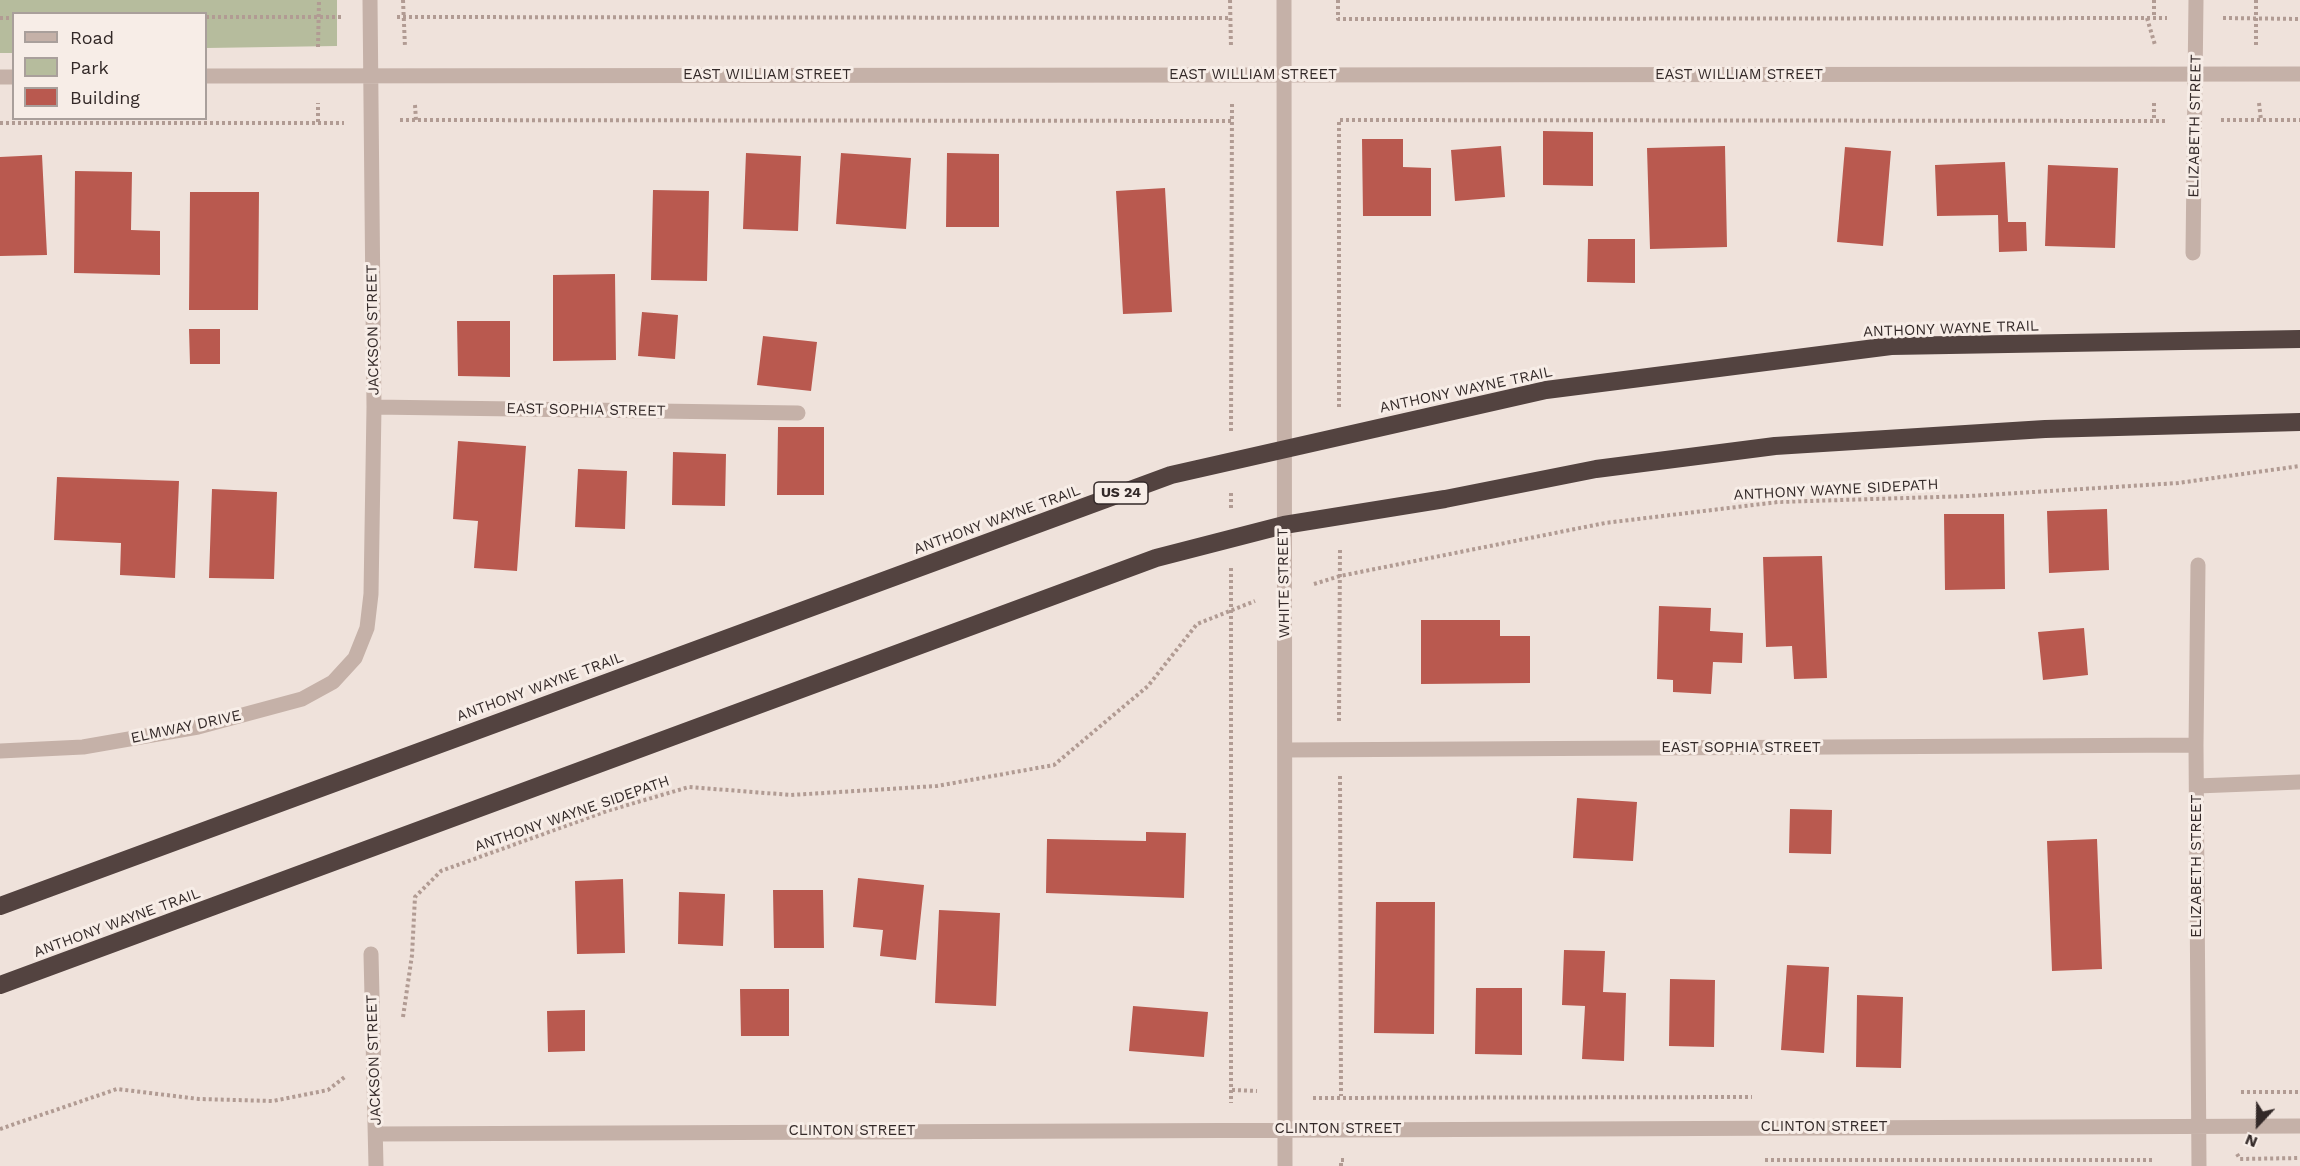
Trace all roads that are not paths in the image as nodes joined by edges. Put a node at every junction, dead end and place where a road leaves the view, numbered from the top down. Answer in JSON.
{"nodes":[{"id":1,"x":370,"y":0,"type":"edge"},
{"id":2,"x":1284,"y":0,"type":"edge"},
{"id":3,"x":2196,"y":0,"type":"edge"},
{"id":4,"x":370,"y":75,"type":"junction"},
{"id":5,"x":1284,"y":75,"type":"junction"},
{"id":6,"x":2196,"y":75,"type":"junction"},
{"id":7,"x":2300,"y":75,"type":"edge"},
{"id":8,"x":207,"y":76,"type":"edge"},
{"id":9,"x":2193,"y":253,"type":"dead end"},
{"id":10,"x":2300,"y":339,"type":"edge"},
{"id":11,"x":374,"y":407,"type":"junction"},
{"id":12,"x":798,"y":413,"type":"dead end"},
{"id":13,"x":2300,"y":422,"type":"edge"},
{"id":14,"x":1284,"y":449,"type":"junction"},
{"id":15,"x":1284,"y":525,"type":"junction"},
{"id":16,"x":2198,"y":566,"type":"dead end"},
{"id":17,"x":356,"y":658,"type":"joint"},
{"id":18,"x":2196,"y":745,"type":"junction"},
{"id":19,"x":1286,"y":750,"type":"junction"},
{"id":20,"x":0,"y":751,"type":"edge"},
{"id":21,"x":2300,"y":782,"type":"edge"},
{"id":22,"x":2197,"y":786,"type":"junction"},
{"id":23,"x":0,"y":906,"type":"edge"},
{"id":24,"x":371,"y":954,"type":"dead end"},
{"id":25,"x":0,"y":985,"type":"edge"},
{"id":26,"x":2198,"y":1126,"type":"junction"},
{"id":27,"x":2300,"y":1126,"type":"edge"},
{"id":28,"x":1285,"y":1130,"type":"junction"},
{"id":29,"x":376,"y":1134,"type":"junction"},
{"id":30,"x":376,"y":1166,"type":"edge"},
{"id":31,"x":1285,"y":1166,"type":"edge"},
{"id":32,"x":2199,"y":1166,"type":"edge"}],
"edges":[{"from":1,"to":4,"type":"street","name":"JACKSON STREET"},
{"from":2,"to":5,"type":"street","name":"WHITE STREET"},
{"from":3,"to":6,"type":"street","name":"ELIZABETH STREET"},
{"from":4,"to":5,"type":"street","name":"EAST WILLIAM STREET"},
{"from":4,"to":8,"type":"street","name":"EAST WILLIAM STREET"},
{"from":4,"to":11,"type":"street","name":"JACKSON STREET"},
{"from":5,"to":6,"type":"street","name":"EAST WILLIAM STREET"},
{"from":5,"to":14,"type":"street","name":"WHITE STREET"},
{"from":6,"to":7,"type":"street","name":"EAST WILLIAM STREET"},
{"from":6,"to":9,"type":"street","name":"ELIZABETH STREET"},
{"from":10,"to":14,"type":"highway","name":"ANTHONY WAYNE TRAIL","number":"US 24"},
{"from":11,"to":12,"type":"street","name":"EAST SOPHIA STREET"},
{"from":11,"to":17,"type":"street","name":"JACKSON STREET"},
{"from":13,"to":15,"type":"highway","name":"ANTHONY WAYNE TRAIL"},
{"from":14,"to":15,"type":"street","name":"WHITE STREET"},
{"from":14,"to":23,"type":"highway","name":"ANTHONY WAYNE TRAIL","number":"US 24"},
{"from":15,"to":19,"type":"street","name":"WHITE STREET"},
{"from":15,"to":25,"type":"highway","name":"ANTHONY WAYNE TRAIL"},
{"from":16,"to":18,"type":"street","name":"ELIZABETH STREET"},
{"from":17,"to":20,"type":"street","name":"ELMWAY DRIVE"},
{"from":18,"to":19,"type":"street","name":"EAST SOPHIA STREET"},
{"from":18,"to":22,"type":"street","name":"ELIZABETH STREET"},
{"from":19,"to":28,"type":"street","name":"WHITE STREET"},
{"from":21,"to":22,"type":"street"},
{"from":22,"to":26,"type":"street","name":"ELIZABETH STREET"},
{"from":24,"to":29,"type":"street","name":"JACKSON STREET"},
{"from":26,"to":27,"type":"street","name":"CLINTON STREET"},
{"from":26,"to":28,"type":"street","name":"CLINTON STREET"},
{"from":26,"to":32,"type":"street","name":"ELIZABETH STREET"},
{"from":28,"to":29,"type":"street","name":"CLINTON STREET"},
{"from":28,"to":31,"type":"street","name":"WHITE STREET"},
{"from":29,"to":30,"type":"street","name":"JACKSON STREET"}]}
